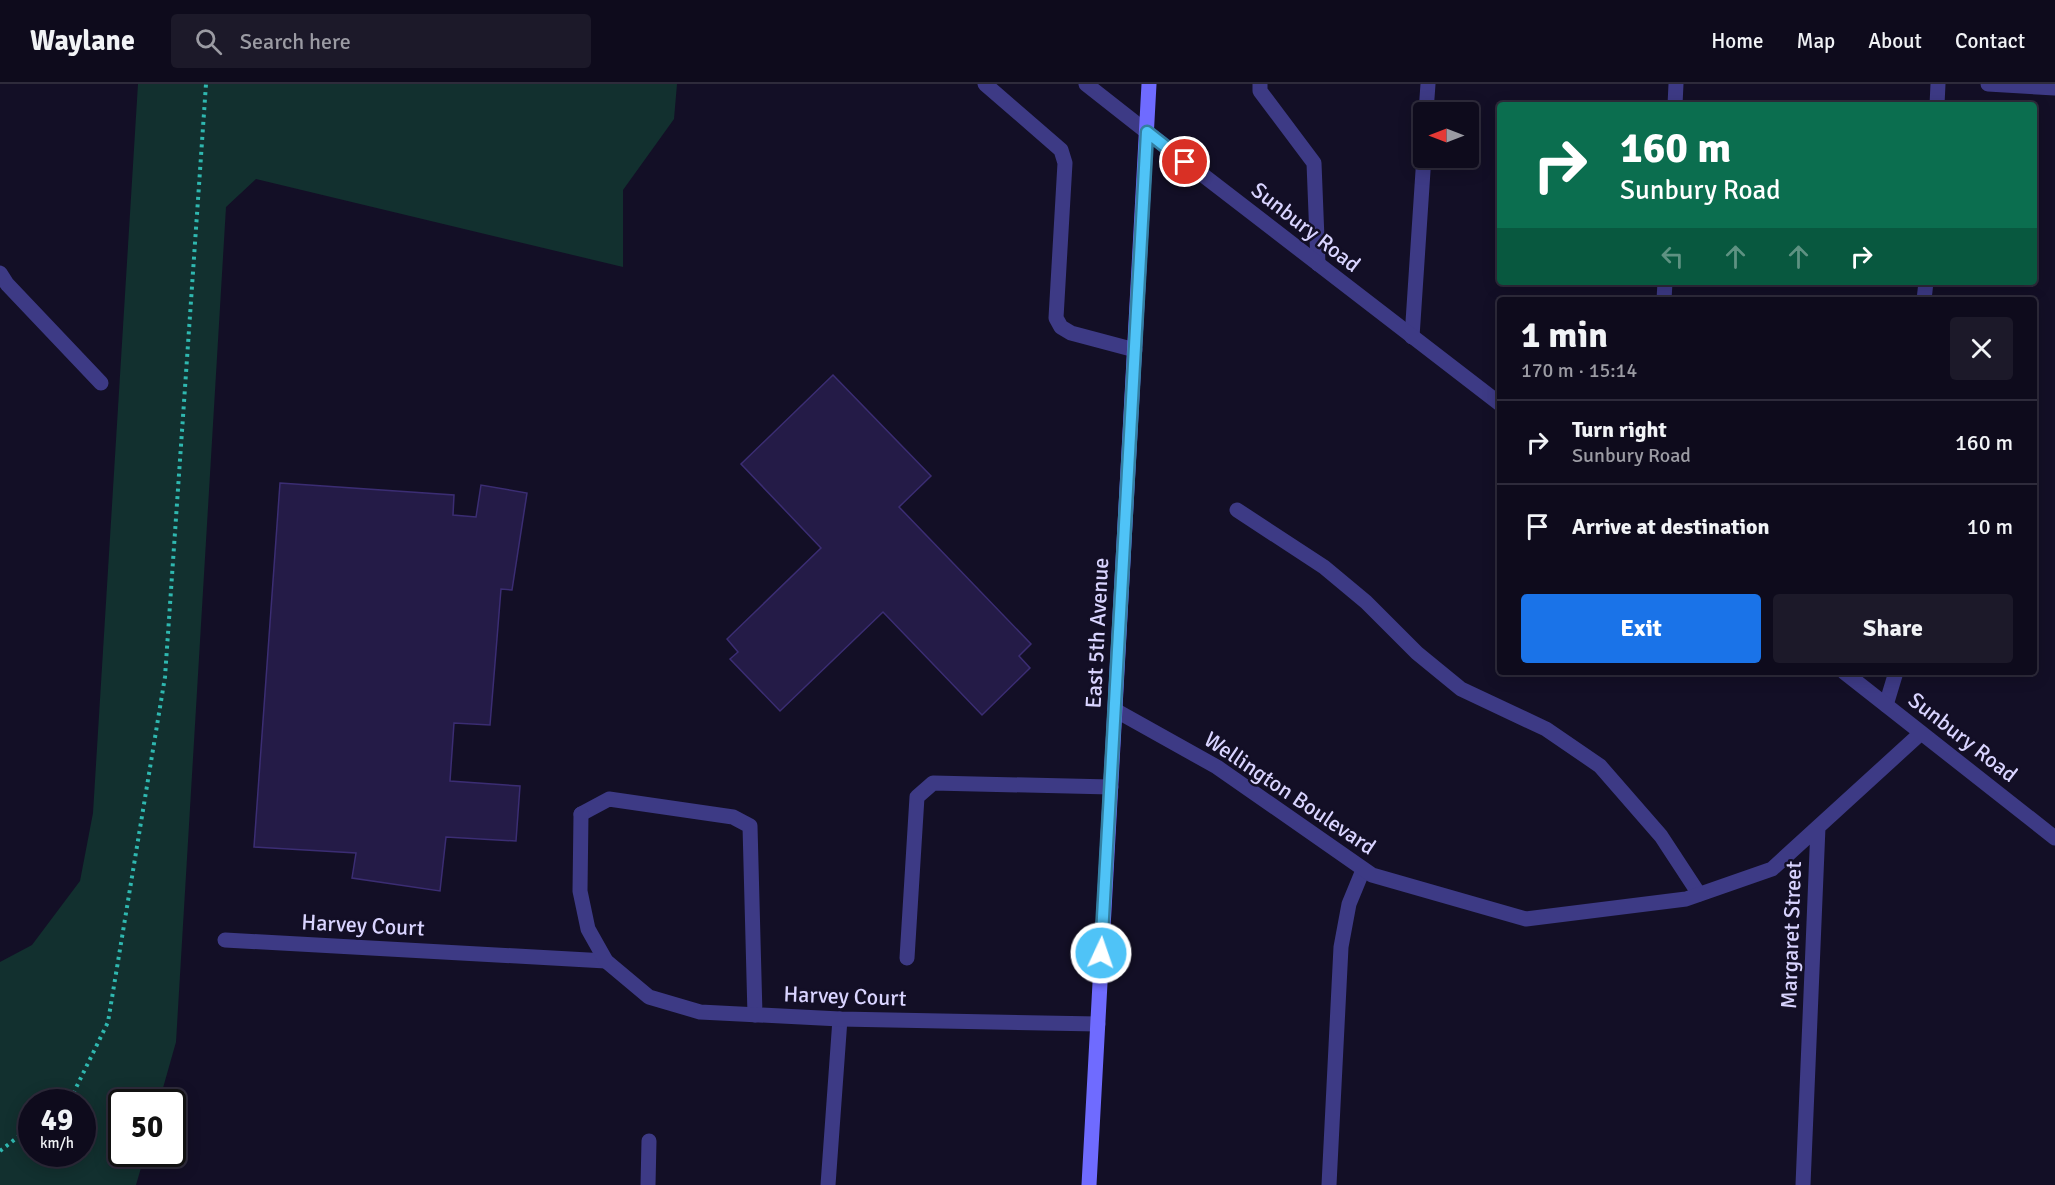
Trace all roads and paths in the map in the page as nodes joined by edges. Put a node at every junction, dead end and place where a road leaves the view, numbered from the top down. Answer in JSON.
{"nodes":[{"id":1,"x":206,"y":84,"type":"edge"},
{"id":2,"x":985,"y":84,"type":"edge"},
{"id":3,"x":1086,"y":84,"type":"edge"},
{"id":4,"x":1149,"y":84,"type":"edge"},
{"id":5,"x":1260,"y":84,"type":"edge"},
{"id":6,"x":1428,"y":84,"type":"edge"},
{"id":7,"x":1676,"y":84,"type":"edge"},
{"id":8,"x":1938,"y":84,"type":"edge"},
{"id":9,"x":1988,"y":84,"type":"edge"},
{"id":10,"x":2055,"y":88,"type":"edge"},
{"id":11,"x":1427,"y":102,"type":"edge"},
{"id":12,"x":1675,"y":102,"type":"edge"},
{"id":13,"x":1937,"y":102,"type":"edge"},
{"id":14,"x":1147,"y":132,"type":"junction"},
{"id":15,"x":1423,"y":168,"type":"edge"},
{"id":16,"x":1318,"y":264,"type":"junction"},
{"id":17,"x":0,"y":273,"type":"edge"},
{"id":18,"x":1412,"y":337,"type":"junction"},
{"id":19,"x":1135,"y":350,"type":"junction"},
{"id":20,"x":101,"y":383,"type":"dead end"},
{"id":21,"x":1497,"y":402,"type":"edge"},
{"id":22,"x":1237,"y":510,"type":"dead end"},
{"id":23,"x":1848,"y":675,"type":"edge"},
{"id":24,"x":1895,"y":675,"type":"edge"},
{"id":25,"x":1886,"y":705,"type":"junction"},
{"id":26,"x":1115,"y":710,"type":"junction"},
{"id":27,"x":1921,"y":733,"type":"junction"},
{"id":28,"x":1111,"y":787,"type":"junction"},
{"id":29,"x":1818,"y":827,"type":"junction"},
{"id":30,"x":2055,"y":838,"type":"edge"},
{"id":31,"x":1363,"y":870,"type":"junction"},
{"id":32,"x":1699,"y":894,"type":"junction"},
{"id":33,"x":225,"y":940,"type":"dead end"},
{"id":34,"x":907,"y":958,"type":"dead end"},
{"id":35,"x":606,"y":961,"type":"junction"},
{"id":36,"x":755,"y":1015,"type":"junction"},
{"id":37,"x":840,"y":1019,"type":"junction"},
{"id":38,"x":1098,"y":1024,"type":"junction"},
{"id":39,"x":75,"y":1089,"type":"edge"},
{"id":40,"x":18,"y":1137,"type":"edge"},
{"id":41,"x":649,"y":1142,"type":"dead end"},
{"id":42,"x":0,"y":1151,"type":"edge"},
{"id":43,"x":648,"y":1185,"type":"edge"},
{"id":44,"x":828,"y":1185,"type":"edge"},
{"id":45,"x":1089,"y":1185,"type":"edge"},
{"id":46,"x":1329,"y":1185,"type":"edge"},
{"id":47,"x":1803,"y":1185,"type":"edge"}],
"edges":[{"from":1,"to":39,"type":"path"},
{"from":2,"to":19,"type":"street"},
{"from":3,"to":14,"type":"street","name":"Sunbury Road"},
{"from":4,"to":14,"type":"main road","name":"East 5th Avenue"},
{"from":5,"to":16,"type":"street"},
{"from":6,"to":11,"type":"street"},
{"from":7,"to":12,"type":"street"},
{"from":8,"to":13,"type":"street"},
{"from":9,"to":10,"type":"street"},
{"from":14,"to":16,"type":"street","name":"Sunbury Road"},
{"from":14,"to":19,"type":"main road","name":"East 5th Avenue"},
{"from":15,"to":18,"type":"street"},
{"from":16,"to":18,"type":"street","name":"Sunbury Road"},
{"from":17,"to":20,"type":"street"},
{"from":18,"to":21,"type":"street","name":"Sunbury Road"},
{"from":19,"to":26,"type":"main road","name":"East 5th Avenue"},
{"from":22,"to":32,"type":"street"},
{"from":23,"to":25,"type":"street","name":"Sunbury Road"},
{"from":24,"to":25,"type":"street"},
{"from":25,"to":27,"type":"street","name":"Sunbury Road"},
{"from":26,"to":28,"type":"main road","name":"East 5th Avenue"},
{"from":26,"to":31,"type":"street","name":"Wellington Boulevard"},
{"from":27,"to":29,"type":"street"},
{"from":27,"to":30,"type":"street","name":"Sunbury Road"},
{"from":28,"to":34,"type":"street"},
{"from":28,"to":38,"type":"main road","name":"East 5th Avenue"},
{"from":29,"to":32,"type":"street","name":"Wellington Boulevard"},
{"from":29,"to":47,"type":"street","name":"Margaret Street"},
{"from":31,"to":32,"type":"street","name":"Wellington Boulevard"},
{"from":31,"to":46,"type":"street"},
{"from":33,"to":35,"type":"street","name":"Harvey Court"},
{"from":35,"to":36,"type":"street","name":"Harvey Court"},
{"from":35,"to":36,"type":"street","name":"Harvey Court"},
{"from":36,"to":37,"type":"street","name":"Harvey Court"},
{"from":37,"to":38,"type":"street","name":"Harvey Court"},
{"from":37,"to":44,"type":"street"},
{"from":38,"to":45,"type":"main road","name":"East 5th Avenue"},
{"from":40,"to":42,"type":"path"},
{"from":41,"to":43,"type":"street"}]}
